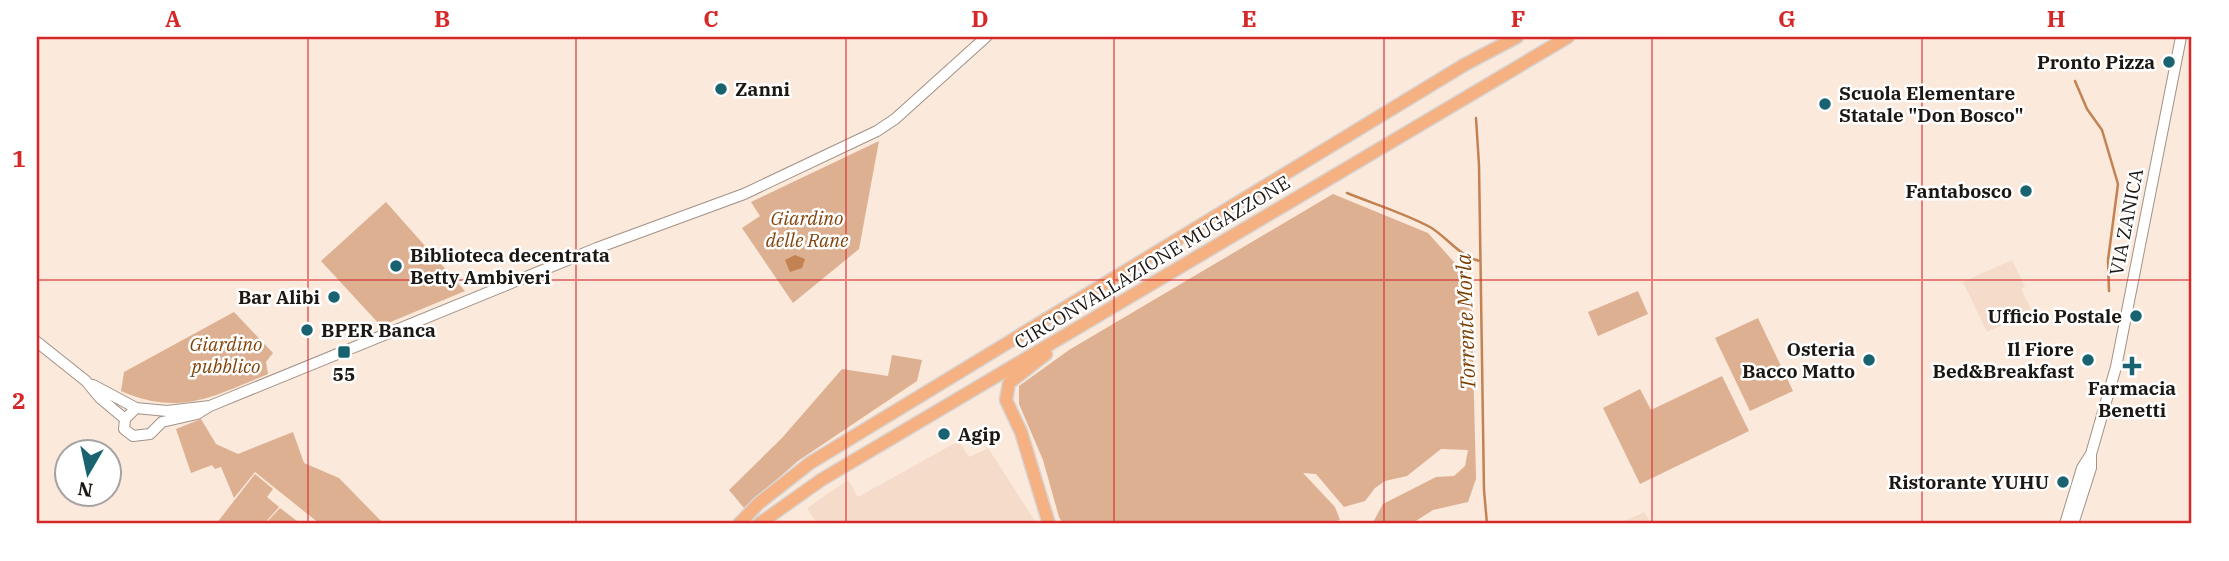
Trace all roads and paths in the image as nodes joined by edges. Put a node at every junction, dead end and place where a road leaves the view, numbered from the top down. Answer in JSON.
{"nodes":[{"id":1,"x":986,"y":37,"type":"edge"},
{"id":2,"x":1568,"y":37,"type":"edge"},
{"id":3,"x":2181,"y":37,"type":"edge"},
{"id":4,"x":1513,"y":39,"type":"edge"},
{"id":5,"x":1079,"y":327,"type":"junction"},
{"id":6,"x":37,"y":342,"type":"edge"},
{"id":7,"x":86,"y":381,"type":"junction"},
{"id":8,"x":210,"y":406,"type":"junction"},
{"id":9,"x":136,"y":408,"type":"junction"},
{"id":10,"x":154,"y":410,"type":"junction"},
{"id":11,"x":125,"y":419,"type":"junction"},
{"id":12,"x":159,"y":424,"type":"junction"},
{"id":13,"x":2091,"y":454,"type":"junction"},
{"id":14,"x":739,"y":524,"type":"edge"},
{"id":15,"x":759,"y":524,"type":"edge"},
{"id":16,"x":1049,"y":524,"type":"edge"},
{"id":17,"x":2065,"y":524,"type":"edge"},
{"id":18,"x":2073,"y":524,"type":"edge"}],
"edges":[{"from":1,"to":8,"type":"street"},
{"from":2,"to":5,"type":"highway","name":"CIRCONVALLAZIONE MUGAZZONE"},
{"from":3,"to":13,"type":"street","name":"VIA ZANICA"},
{"from":4,"to":14,"type":"highway","name":"CIRCONVALLAZIONE MUGAZZONE"},
{"from":5,"to":15,"type":"highway","name":"CIRCONVALLAZIONE MUGAZZONE"},
{"from":5,"to":16,"type":"highway"},
{"from":6,"to":7,"type":"street"},
{"from":7,"to":9,"type":"street"},
{"from":7,"to":11,"type":"street"},
{"from":8,"to":10,"type":"street"},
{"from":8,"to":12,"type":"street"},
{"from":9,"to":10,"type":"street"},
{"from":9,"to":11,"type":"street"},
{"from":10,"to":12,"type":"street"},
{"from":11,"to":12,"type":"street"},
{"from":13,"to":17,"type":"street","name":"VIA ZANICA"},
{"from":13,"to":18,"type":"street","name":"VIA ZANICA"}]}
